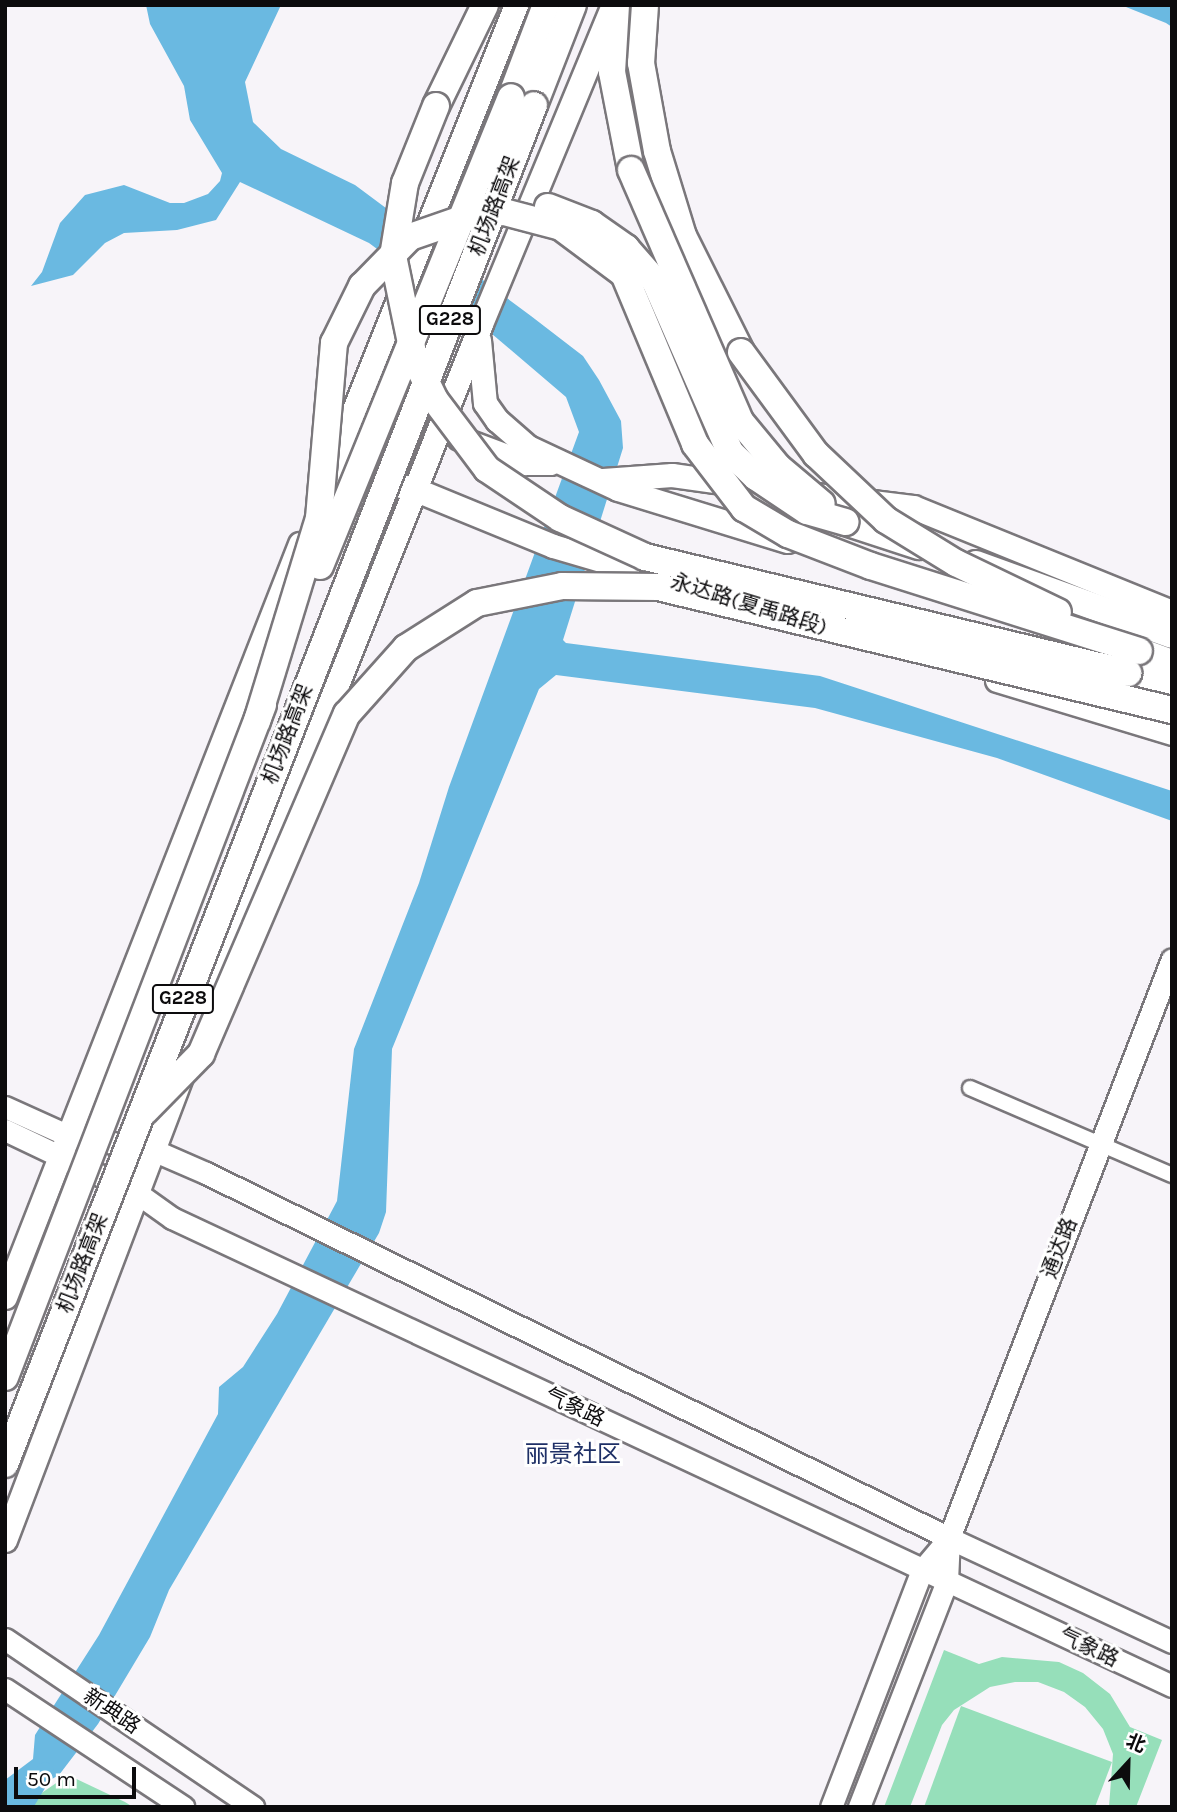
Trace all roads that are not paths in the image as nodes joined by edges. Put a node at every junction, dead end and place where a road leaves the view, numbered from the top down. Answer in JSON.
{"nodes":[{"id":1,"x":485,"y":5,"type":"edge"},
{"id":2,"x":516,"y":5,"type":"edge"},
{"id":3,"x":546,"y":5,"type":"edge"},
{"id":4,"x":573,"y":5,"type":"edge"},
{"id":5,"x":615,"y":5,"type":"edge"},
{"id":6,"x":645,"y":5,"type":"edge"},
{"id":7,"x":468,"y":217,"type":"junction"},
{"id":8,"x":480,"y":325,"type":"junction"},
{"id":9,"x":438,"y":430,"type":"junction"},
{"id":10,"x":556,"y":463,"type":"junction"},
{"id":11,"x":330,"y":470,"type":"junction"},
{"id":12,"x":610,"y":485,"type":"junction"},
{"id":13,"x":414,"y":489,"type":"junction"},
{"id":14,"x":845,"y":522,"type":"junction"},
{"id":15,"x":1172,"y":612,"type":"edge"},
{"id":16,"x":1172,"y":635,"type":"edge"},
{"id":17,"x":1139,"y":651,"type":"junction"},
{"id":18,"x":1172,"y":661,"type":"edge"},
{"id":19,"x":1172,"y":688,"type":"edge"},
{"id":20,"x":1172,"y":710,"type":"edge"},
{"id":21,"x":257,"y":721,"type":"junction"},
{"id":22,"x":1172,"y":733,"type":"edge"},
{"id":23,"x":1172,"y":958,"type":"edge"},
{"id":24,"x":970,"y":1087,"type":"dead end"},
{"id":25,"x":5,"y":1107,"type":"edge"},
{"id":26,"x":137,"y":1119,"type":"junction"},
{"id":27,"x":5,"y":1130,"type":"edge"},
{"id":28,"x":1099,"y":1142,"type":"junction"},
{"id":29,"x":64,"y":1145,"type":"junction"},
{"id":30,"x":153,"y":1150,"type":"junction"},
{"id":31,"x":1172,"y":1175,"type":"edge"},
{"id":32,"x":137,"y":1193,"type":"junction"},
{"id":33,"x":5,"y":1297,"type":"edge"},
{"id":34,"x":5,"y":1377,"type":"edge"},
{"id":35,"x":5,"y":1464,"type":"edge"},
{"id":36,"x":949,"y":1538,"type":"junction"},
{"id":37,"x":5,"y":1540,"type":"edge"},
{"id":38,"x":922,"y":1570,"type":"junction"},
{"id":39,"x":947,"y":1581,"type":"junction"},
{"id":40,"x":5,"y":1639,"type":"edge"},
{"id":41,"x":1172,"y":1642,"type":"edge"},
{"id":42,"x":1172,"y":1686,"type":"edge"},
{"id":43,"x":5,"y":1689,"type":"edge"},
{"id":44,"x":183,"y":1807,"type":"edge"},
{"id":45,"x":253,"y":1807,"type":"edge"},
{"id":46,"x":831,"y":1807,"type":"edge"},
{"id":47,"x":859,"y":1807,"type":"edge"}],
"edges":[{"from":1,"to":19,"type":"highway","bridge":true},
{"from":2,"to":11,"type":"main road"},
{"from":3,"to":21,"type":"highway","name":"机场路高架","number":"G228","bridge":true},
{"from":4,"to":26,"type":"highway","name":"机场路高架","number":"G228","bridge":true},
{"from":5,"to":8,"type":"main road"},
{"from":5,"to":14,"type":"highway","bridge":true},
{"from":6,"to":17,"type":"highway","bridge":true},
{"from":7,"to":14,"type":"highway","bridge":true},
{"from":7,"to":17,"type":"highway","bridge":true},
{"from":7,"to":21,"type":"highway","bridge":true},
{"from":8,"to":9,"type":"main road"},
{"from":8,"to":10,"type":"main road"},
{"from":9,"to":10,"type":"main road"},
{"from":9,"to":13,"type":"main road"},
{"from":10,"to":12,"type":"main road"},
{"from":11,"to":13,"type":"main road","name":"永达路(夏禹路段)"},
{"from":11,"to":29,"type":"main road"},
{"from":12,"to":15,"type":"main road"},
{"from":12,"to":18,"type":"main road"},
{"from":13,"to":22,"type":"main road","name":"永达路(夏禹路段)"},
{"from":13,"to":30,"type":"main road"},
{"from":14,"to":16,"type":"highway","bridge":true},
{"from":17,"to":18,"type":"highway"},
{"from":20,"to":26,"type":"highway","bridge":true},
{"from":21,"to":34,"type":"highway","name":"机场路高架","number":"G228","bridge":true},
{"from":23,"to":28,"type":"street","name":"通达路"},
{"from":24,"to":28,"type":"street"},
{"from":25,"to":29,"type":"street"},
{"from":26,"to":35,"type":"highway","name":"机场路高架","number":"G228","bridge":true},
{"from":27,"to":29,"type":"street"},
{"from":28,"to":31,"type":"street"},
{"from":28,"to":36,"type":"street","name":"通达路"},
{"from":29,"to":30,"type":"street","name":"气象路"},
{"from":29,"to":32,"type":"street","name":"气象路"},
{"from":29,"to":33,"type":"main road"},
{"from":30,"to":32,"type":"main road"},
{"from":30,"to":36,"type":"street","name":"气象路"},
{"from":32,"to":37,"type":"main road"},
{"from":32,"to":38,"type":"street","name":"气象路"},
{"from":36,"to":38,"type":"street","name":"通达路"},
{"from":36,"to":39,"type":"street","name":"通达路"},
{"from":36,"to":41,"type":"street","name":"气象路"},
{"from":38,"to":39,"type":"street","name":"气象路"},
{"from":38,"to":46,"type":"street","name":"通达路"},
{"from":39,"to":42,"type":"street","name":"气象路"},
{"from":39,"to":47,"type":"street","name":"通达路"},
{"from":40,"to":45,"type":"street","name":"新典路"},
{"from":43,"to":44,"type":"street","name":"新典路"}]}
